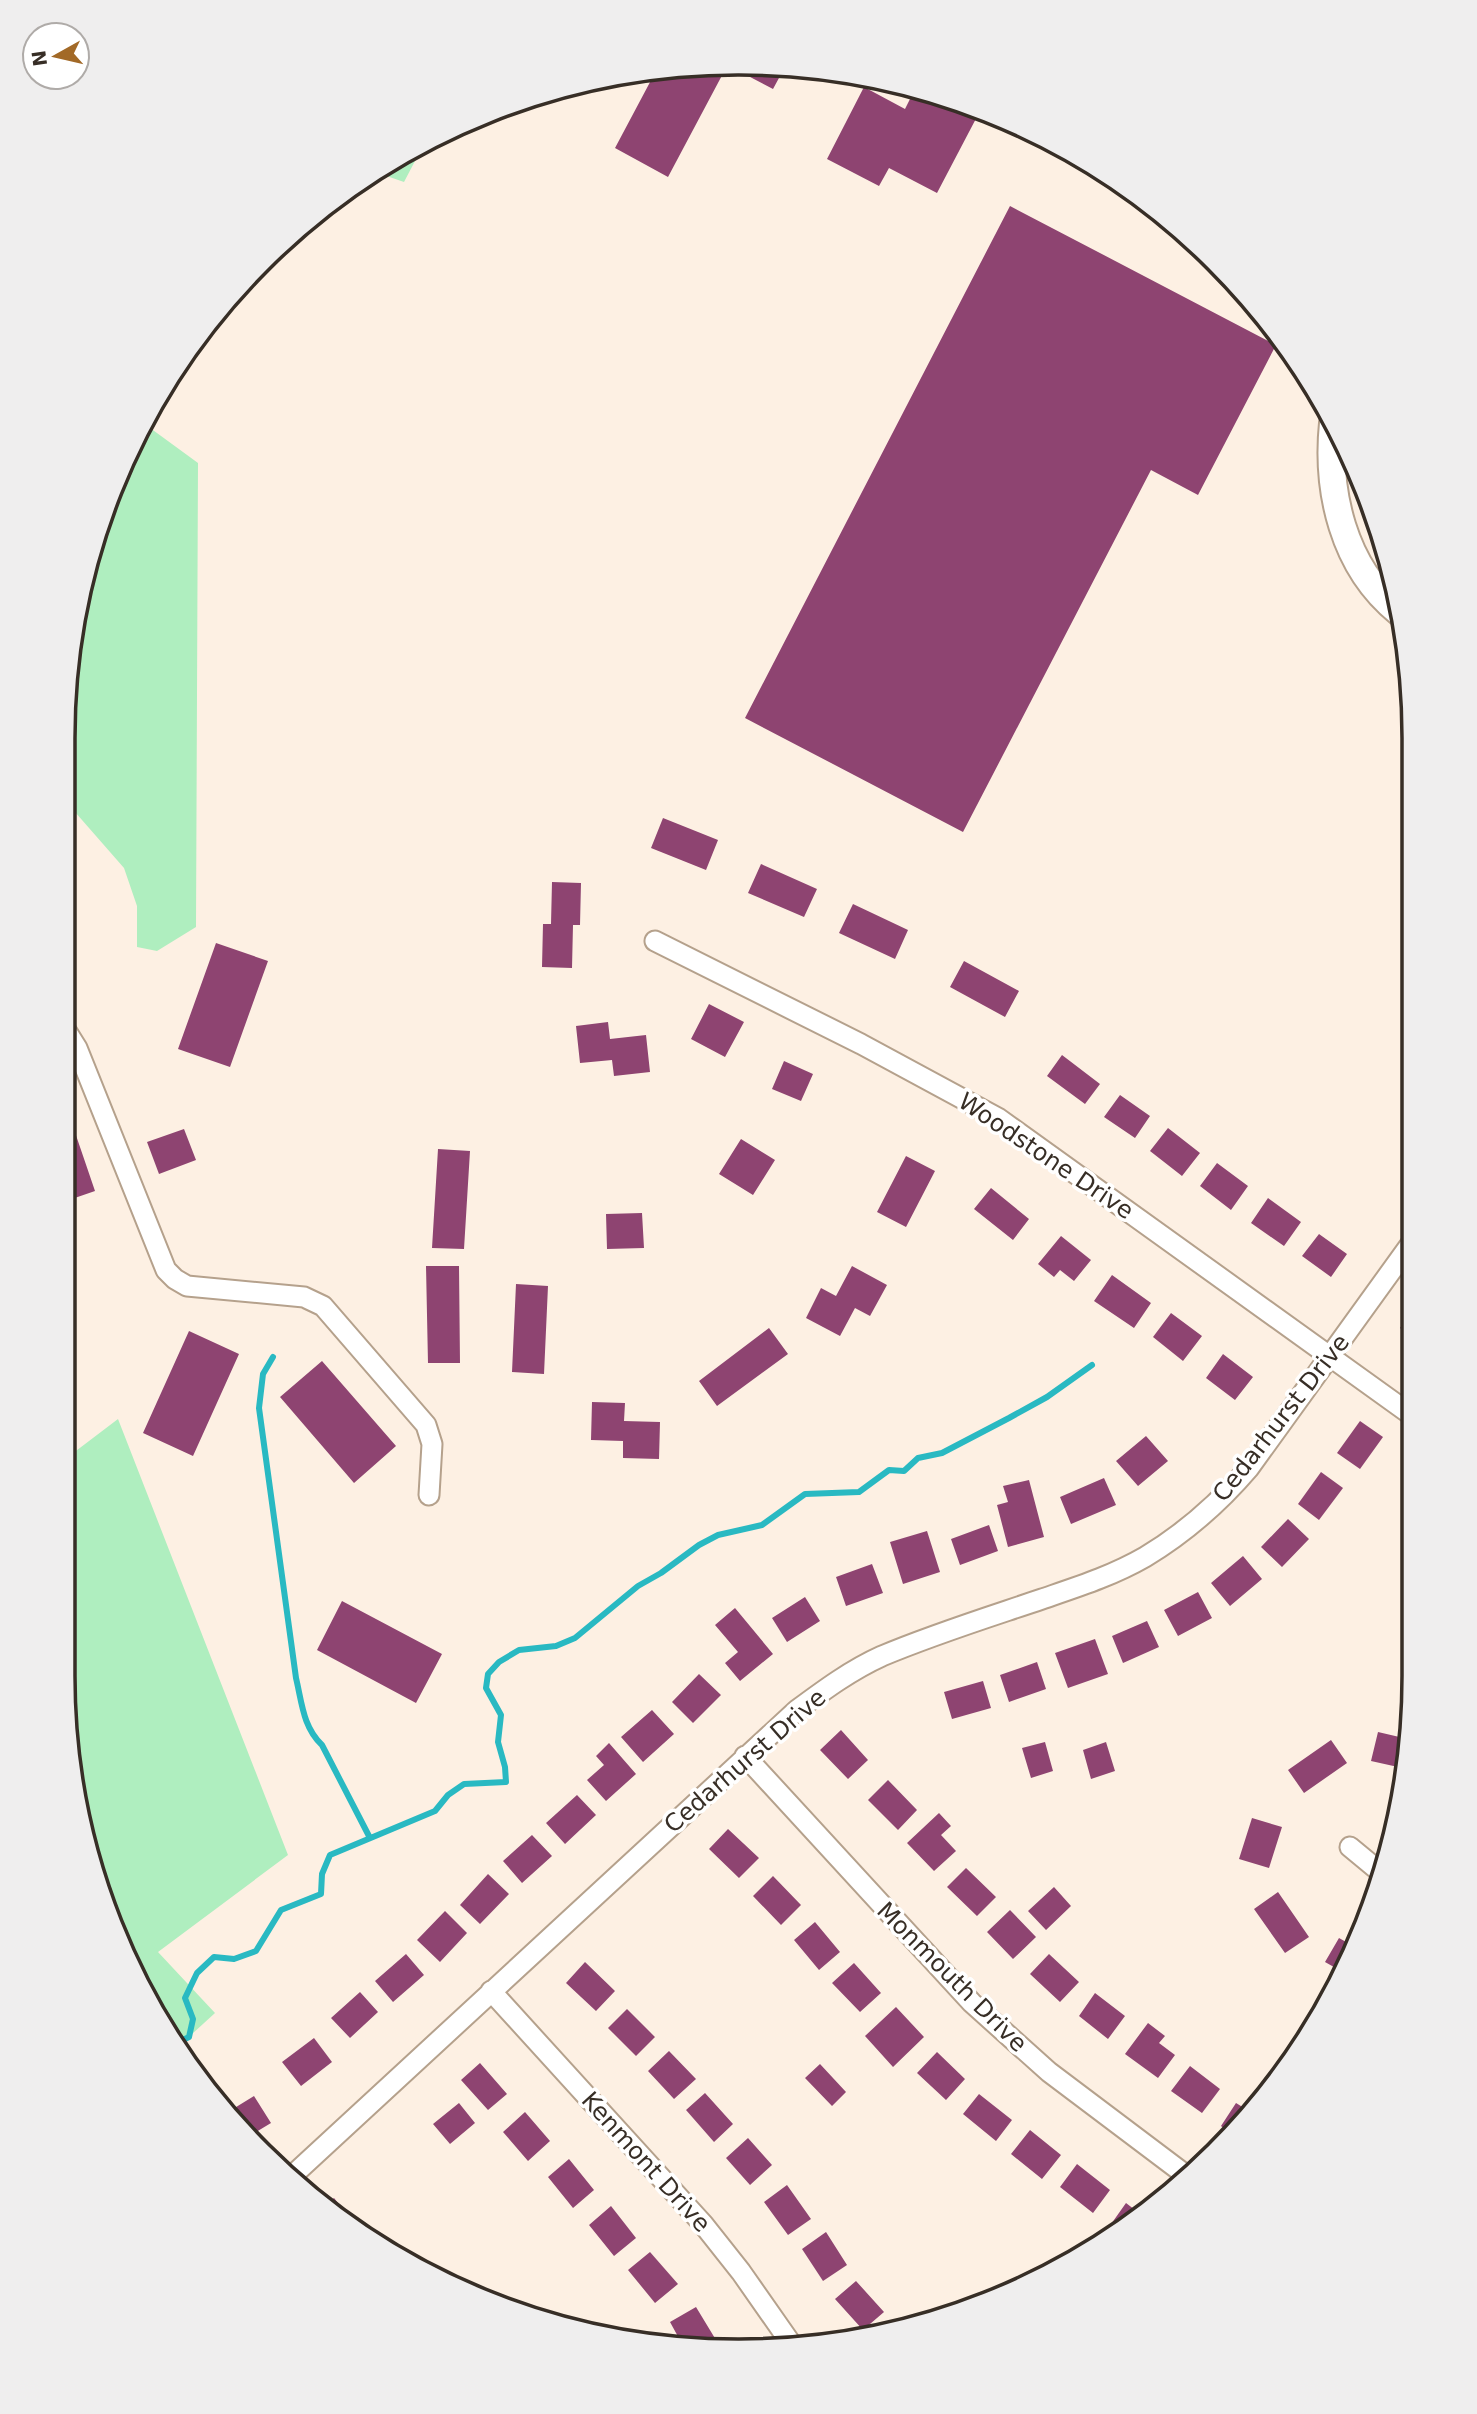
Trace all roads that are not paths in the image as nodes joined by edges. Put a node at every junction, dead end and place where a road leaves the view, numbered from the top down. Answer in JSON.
{"nodes":[{"id":1,"x":1332,"y":444,"type":"edge"},
{"id":2,"x":1386,"y":598,"type":"edge"},
{"id":3,"x":655,"y":941,"type":"dead end"},
{"id":4,"x":75,"y":1045,"type":"edge"},
{"id":5,"x":1402,"y":1256,"type":"edge"},
{"id":6,"x":1330,"y":1356,"type":"junction"},
{"id":7,"x":1402,"y":1409,"type":"edge"},
{"id":8,"x":429,"y":1495,"type":"dead end"},
{"id":9,"x":745,"y":1756,"type":"junction"},
{"id":10,"x":1350,"y":1847,"type":"dead end"},
{"id":11,"x":1374,"y":1866,"type":"edge"},
{"id":12,"x":491,"y":1991,"type":"junction"},
{"id":13,"x":1180,"y":2170,"type":"edge"},
{"id":14,"x":298,"y":2171,"type":"edge"},
{"id":15,"x":786,"y":2337,"type":"edge"}],
"edges":[{"from":1,"to":2,"type":"street"},
{"from":3,"to":6,"type":"street","name":"Woodstone Drive"},
{"from":4,"to":8,"type":"street"},
{"from":5,"to":6,"type":"street","name":"Cedarhurst Drive"},
{"from":6,"to":7,"type":"street","name":"Woodstone Drive"},
{"from":6,"to":9,"type":"street","name":"Cedarhurst Drive"},
{"from":9,"to":12,"type":"street","name":"Cedarhurst Drive"},
{"from":9,"to":13,"type":"street","name":"Monmouth Drive"},
{"from":10,"to":11,"type":"street"},
{"from":12,"to":14,"type":"street","name":"Cedarhurst Drive"},
{"from":12,"to":15,"type":"street","name":"Kenmont Drive"}]}
